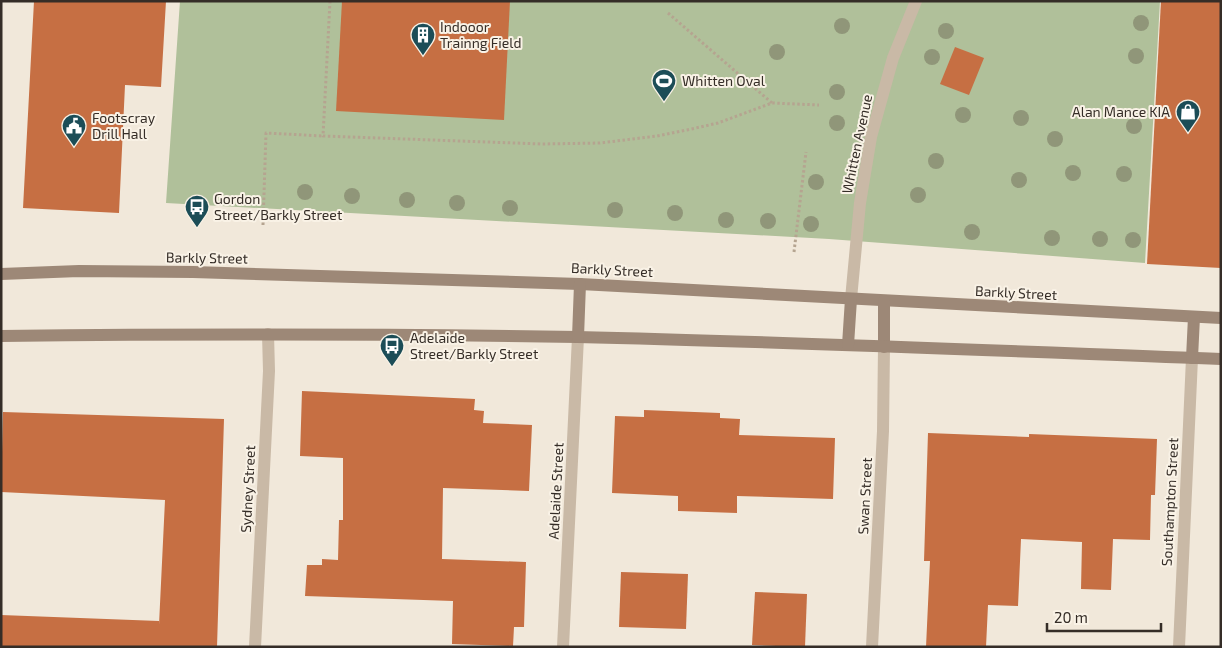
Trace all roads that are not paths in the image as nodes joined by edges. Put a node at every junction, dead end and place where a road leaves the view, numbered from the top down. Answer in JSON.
{"nodes":[{"id":1,"x":916,"y":1,"type":"edge"},
{"id":2,"x":1,"y":274,"type":"edge"},
{"id":3,"x":580,"y":284,"type":"junction"},
{"id":4,"x":851,"y":299,"type":"junction"},
{"id":5,"x":884,"y":301,"type":"junction"},
{"id":6,"x":1194,"y":317,"type":"junction"},
{"id":7,"x":1221,"y":318,"type":"edge"},
{"id":8,"x":268,"y":334,"type":"junction"},
{"id":9,"x":1,"y":336,"type":"edge"},
{"id":10,"x":578,"y":337,"type":"junction"},
{"id":11,"x":848,"y":345,"type":"junction"},
{"id":12,"x":884,"y":347,"type":"junction"},
{"id":13,"x":1192,"y":358,"type":"junction"},
{"id":14,"x":1221,"y":359,"type":"edge"},
{"id":15,"x":255,"y":647,"type":"edge"},
{"id":16,"x":563,"y":647,"type":"edge"},
{"id":17,"x":872,"y":647,"type":"edge"},
{"id":18,"x":1179,"y":647,"type":"edge"}],
"edges":[{"from":1,"to":4,"type":"street","name":"Whitten Avenue"},
{"from":2,"to":3,"type":"street","name":"Barkly Street"},
{"from":3,"to":4,"type":"street","name":"Barkly Street"},
{"from":3,"to":10,"type":"street"},
{"from":4,"to":5,"type":"street","name":"Barkly Street"},
{"from":4,"to":11,"type":"street"},
{"from":5,"to":6,"type":"street","name":"Barkly Street"},
{"from":5,"to":12,"type":"street"},
{"from":6,"to":7,"type":"street","name":"Barkly Street"},
{"from":6,"to":13,"type":"street"},
{"from":8,"to":9,"type":"street"},
{"from":8,"to":10,"type":"street"},
{"from":8,"to":15,"type":"street","name":"Sydney Street"},
{"from":10,"to":11,"type":"street"},
{"from":10,"to":16,"type":"street","name":"Adelaide Street"},
{"from":11,"to":12,"type":"street"},
{"from":12,"to":13,"type":"street"},
{"from":12,"to":17,"type":"street","name":"Swan Street"},
{"from":13,"to":14,"type":"street"},
{"from":13,"to":18,"type":"street","name":"Southampton Street"}]}
